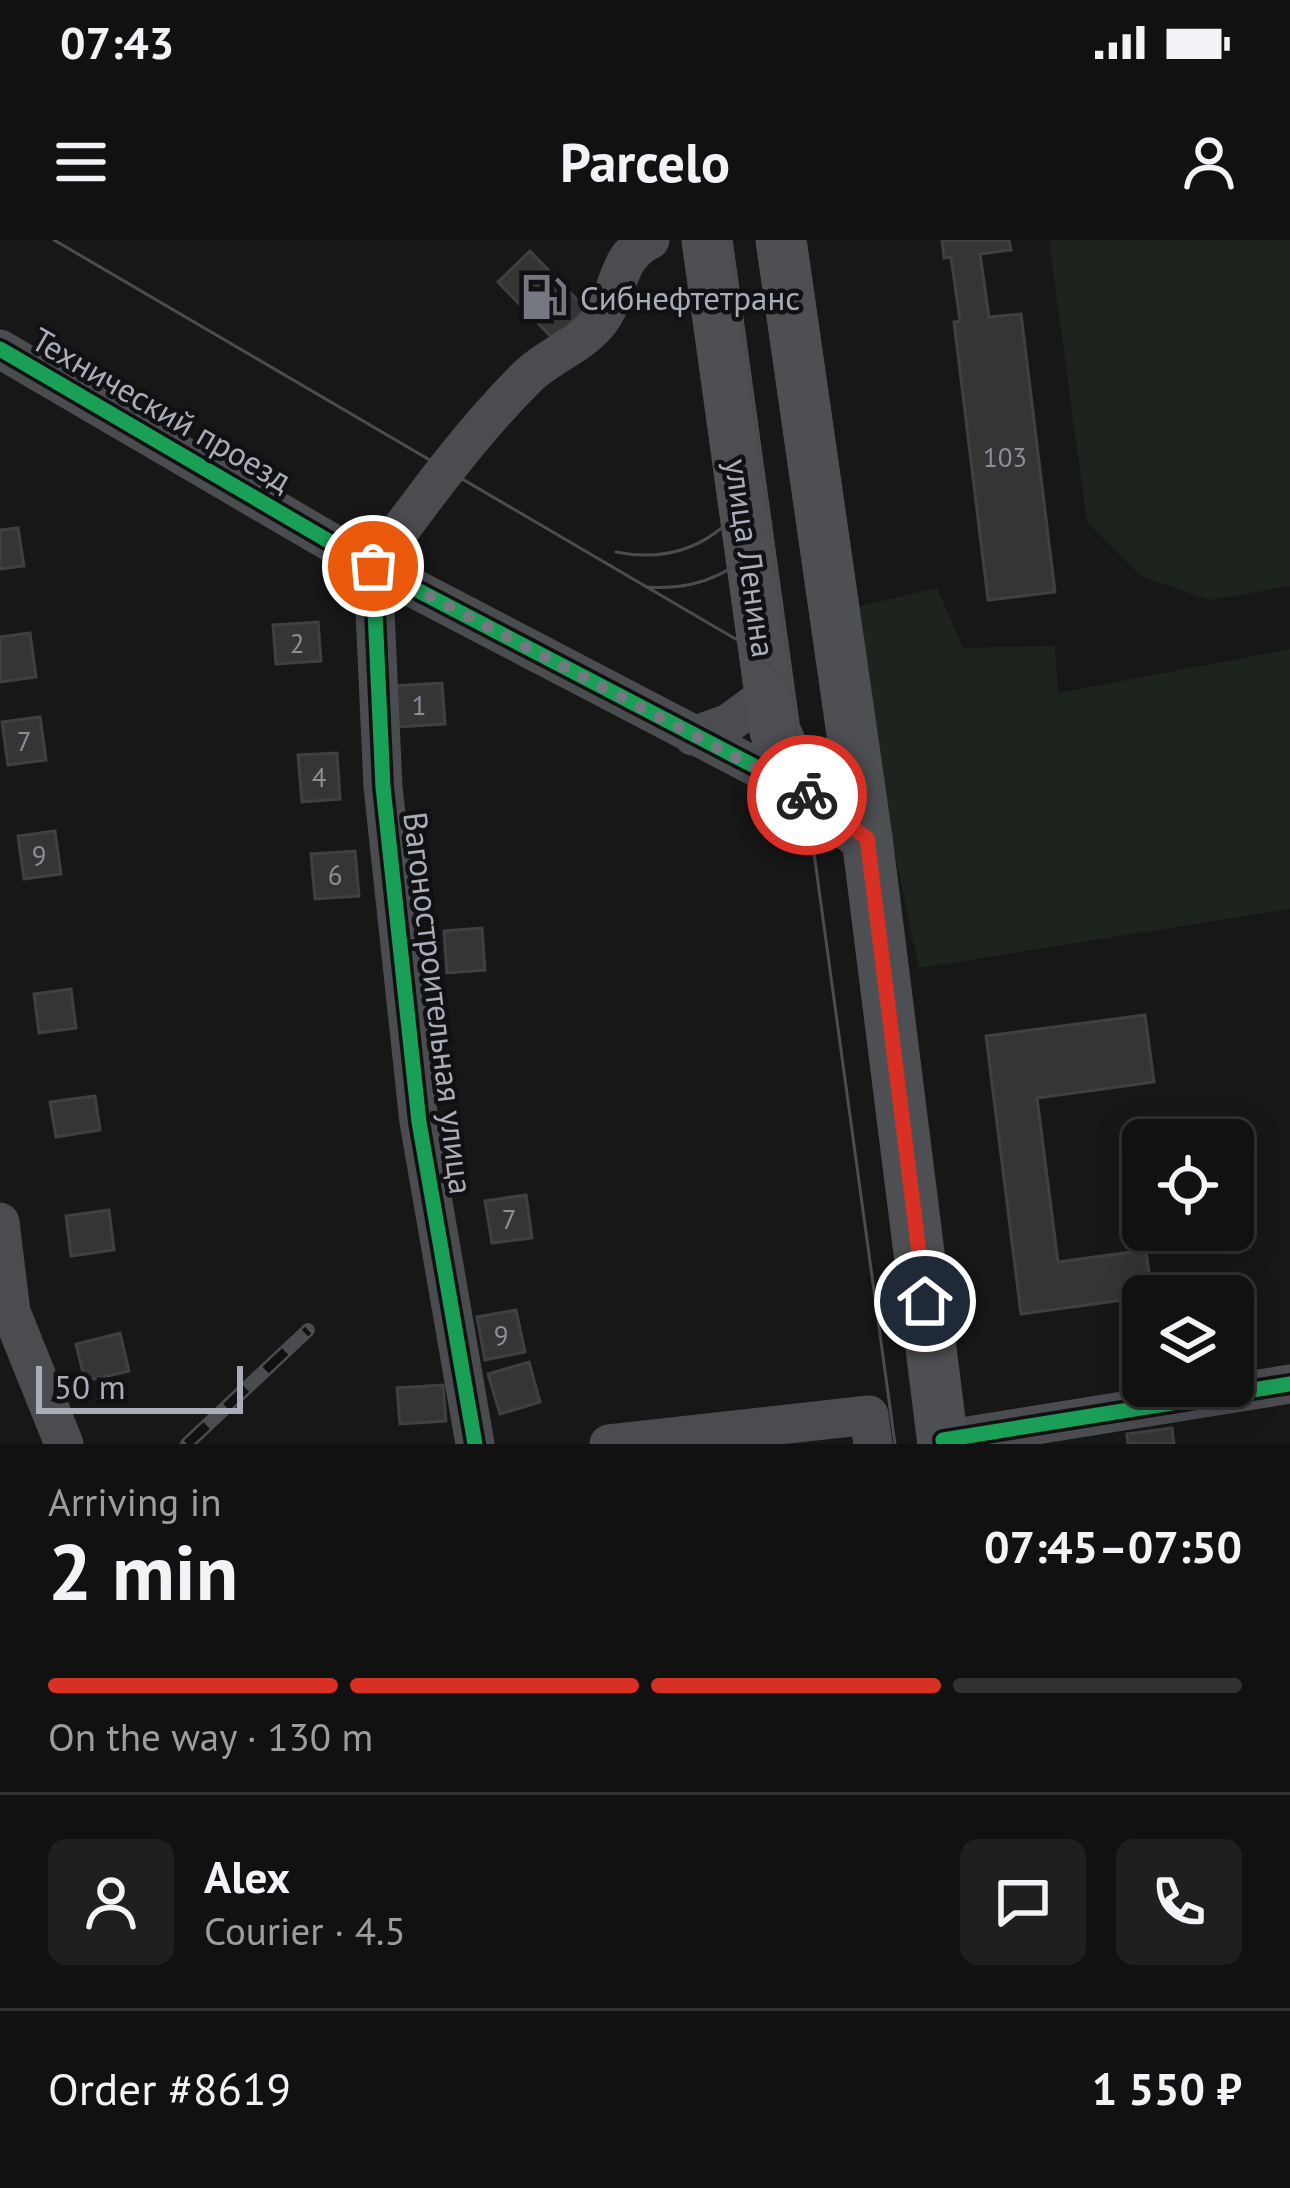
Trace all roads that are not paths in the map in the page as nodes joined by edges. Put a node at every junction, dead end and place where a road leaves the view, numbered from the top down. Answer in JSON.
{"nodes":[{"id":1,"x":650,"y":240,"type":"edge"},
{"id":2,"x":707,"y":240,"type":"edge"},
{"id":3,"x":781,"y":240,"type":"edge"},
{"id":4,"x":0,"y":349,"type":"edge"},
{"id":5,"x":373,"y":566,"type":"junction"},
{"id":6,"x":770,"y":693,"type":"junction"},
{"id":7,"x":693,"y":736,"type":"junction"},
{"id":8,"x":802,"y":791,"type":"junction"},
{"id":9,"x":867,"y":838,"type":"junction"},
{"id":10,"x":0,"y":1222,"type":"edge"},
{"id":11,"x":1290,"y":1384,"type":"edge"},
{"id":12,"x":943,"y":1442,"type":"edge"},
{"id":13,"x":64,"y":1444,"type":"edge"},
{"id":14,"x":475,"y":1444,"type":"edge"},
{"id":15,"x":609,"y":1444,"type":"edge"},
{"id":16,"x":873,"y":1444,"type":"edge"}],
"edges":[{"from":1,"to":5,"type":"street"},
{"from":2,"to":6,"type":"main road","name":"улица Ленина"},
{"from":3,"to":9,"type":"main road"},
{"from":4,"to":5,"type":"street","name":"Технический проезд"},
{"from":5,"to":7,"type":"street","name":"Технический проезд"},
{"from":5,"to":14,"type":"street","name":"Вагоностроительная улица"},
{"from":6,"to":7,"type":"street"},
{"from":6,"to":8,"type":"main road","name":"улица Ленина"},
{"from":7,"to":8,"type":"street","name":"Технический проезд"},
{"from":8,"to":9,"type":"main road","name":"улица Ленина"},
{"from":9,"to":12,"type":"main road"},
{"from":10,"to":13,"type":"street"},
{"from":11,"to":12,"type":"street"},
{"from":15,"to":16,"type":"street"}]}
